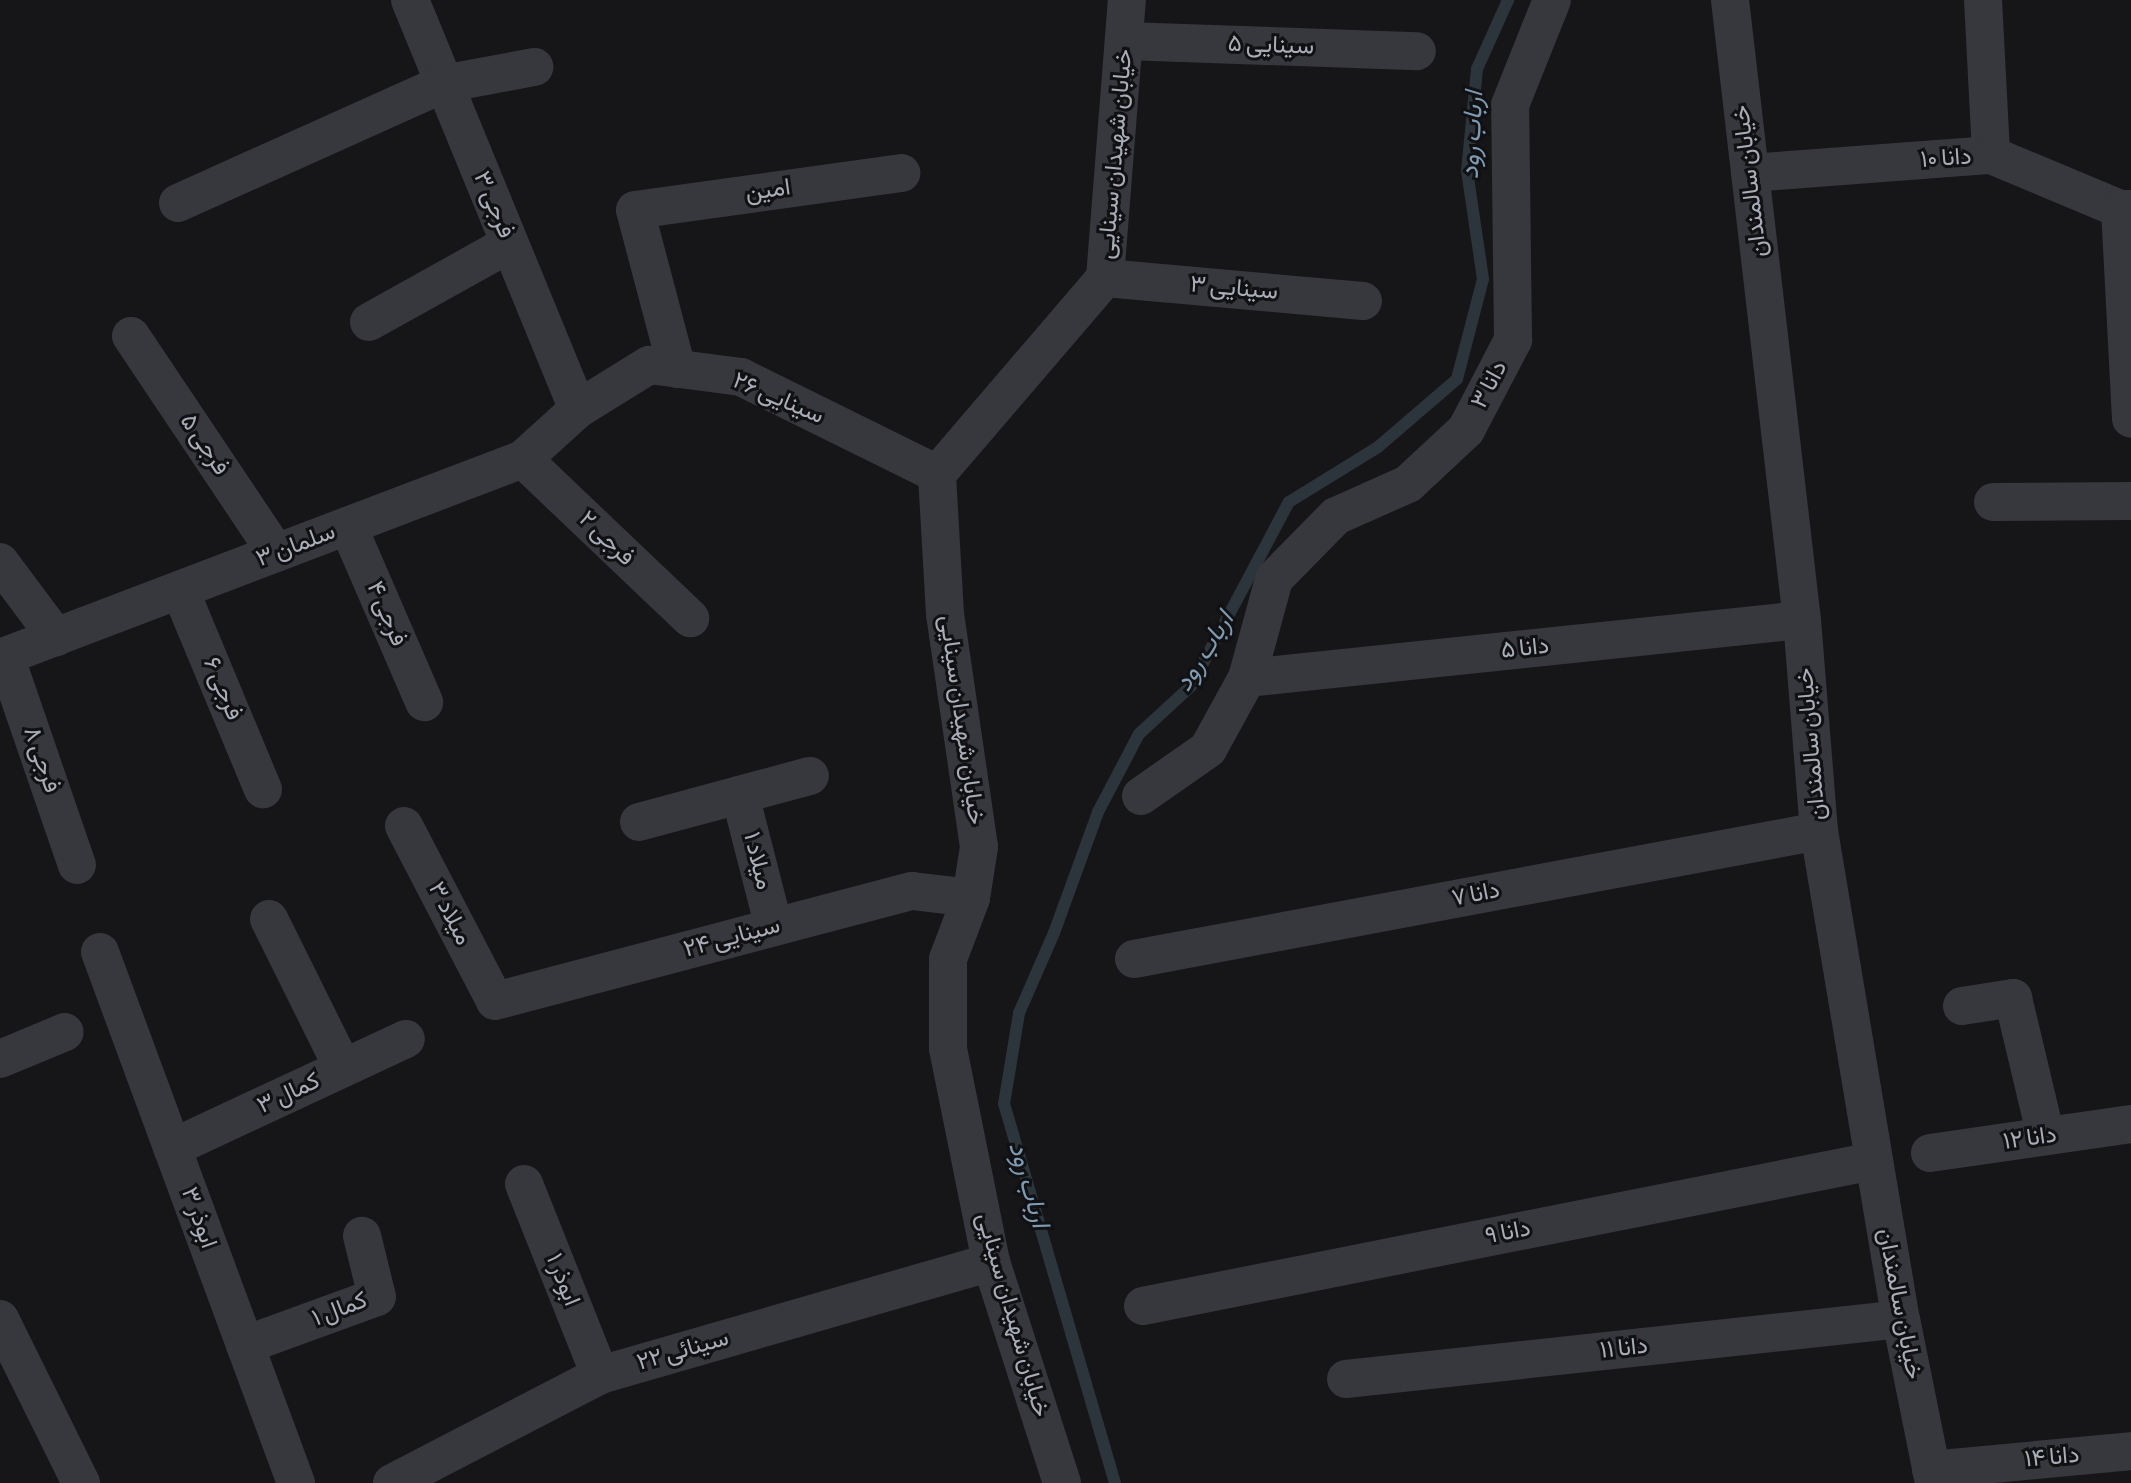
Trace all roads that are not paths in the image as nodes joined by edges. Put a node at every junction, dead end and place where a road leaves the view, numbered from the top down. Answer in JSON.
{"nodes":[{"id":1,"x":410,"y":0,"type":"edge"},
{"id":2,"x":1127,"y":0,"type":"edge"},
{"id":3,"x":1552,"y":0,"type":"edge"},
{"id":4,"x":1730,"y":0,"type":"edge"},
{"id":5,"x":1983,"y":0,"type":"edge"},
{"id":6,"x":1125,"y":41,"type":"junction"},
{"id":7,"x":1417,"y":51,"type":"dead end"},
{"id":8,"x":534,"y":67,"type":"dead end"},
{"id":9,"x":443,"y":84,"type":"junction"},
{"id":10,"x":1991,"y":155,"type":"junction"},
{"id":11,"x":901,"y":173,"type":"dead end"},
{"id":12,"x":1750,"y":173,"type":"junction"},
{"id":13,"x":178,"y":203,"type":"dead end"},
{"id":14,"x":2125,"y":209,"type":"edge"},
{"id":15,"x":509,"y":244,"type":"junction"},
{"id":16,"x":1105,"y":278,"type":"junction"},
{"id":17,"x":1363,"y":300,"type":"dead end"},
{"id":18,"x":369,"y":322,"type":"dead end"},
{"id":19,"x":131,"y":336,"type":"dead end"},
{"id":20,"x":677,"y":369,"type":"junction"},
{"id":21,"x":578,"y":409,"type":"junction"},
{"id":22,"x":2131,"y":419,"type":"edge"},
{"id":23,"x":523,"y":459,"type":"junction"},
{"id":24,"x":937,"y":474,"type":"junction"},
{"id":25,"x":2131,"y":501,"type":"edge"},
{"id":26,"x":1993,"y":502,"type":"dead end"},
{"id":27,"x":348,"y":526,"type":"junction"},
{"id":28,"x":276,"y":553,"type":"junction"},
{"id":29,"x":0,"y":562,"type":"edge"},
{"id":30,"x":180,"y":590,"type":"junction"},
{"id":31,"x":690,"y":618,"type":"dead end"},
{"id":32,"x":1802,"y":620,"type":"junction"},
{"id":33,"x":56,"y":637,"type":"junction"},
{"id":34,"x":3,"y":657,"type":"edge"},
{"id":35,"x":1247,"y":678,"type":"junction"},
{"id":36,"x":424,"y":702,"type":"dead end"},
{"id":37,"x":810,"y":776,"type":"dead end"},
{"id":38,"x":263,"y":789,"type":"dead end"},
{"id":39,"x":740,"y":795,"type":"junction"},
{"id":40,"x":1141,"y":796,"type":"dead end"},
{"id":41,"x":639,"y":822,"type":"dead end"},
{"id":42,"x":404,"y":826,"type":"dead end"},
{"id":43,"x":1819,"y":831,"type":"junction"},
{"id":44,"x":77,"y":864,"type":"dead end"},
{"id":45,"x":971,"y":898,"type":"junction"},
{"id":46,"x":269,"y":919,"type":"dead end"},
{"id":47,"x":774,"y":927,"type":"junction"},
{"id":48,"x":100,"y":952,"type":"dead end"},
{"id":49,"x":1134,"y":959,"type":"dead end"},
{"id":50,"x":495,"y":1001,"type":"joint"},
{"id":51,"x":1962,"y":1006,"type":"dead end"},
{"id":52,"x":65,"y":1032,"type":"dead end"},
{"id":53,"x":406,"y":1039,"type":"dead end"},
{"id":54,"x":0,"y":1059,"type":"edge"},
{"id":55,"x":344,"y":1068,"type":"junction"},
{"id":56,"x":2131,"y":1124,"type":"edge"},
{"id":57,"x":2046,"y":1136,"type":"junction"},
{"id":58,"x":172,"y":1148,"type":"junction"},
{"id":59,"x":1930,"y":1153,"type":"dead end"},
{"id":60,"x":1873,"y":1161,"type":"junction"},
{"id":61,"x":524,"y":1184,"type":"dead end"},
{"id":62,"x":362,"y":1236,"type":"dead end"},
{"id":63,"x":991,"y":1262,"type":"junction"},
{"id":64,"x":1143,"y":1306,"type":"dead end"},
{"id":65,"x":1901,"y":1319,"type":"junction"},
{"id":66,"x":0,"y":1320,"type":"edge"},
{"id":67,"x":245,"y":1345,"type":"junction"},
{"id":68,"x":600,"y":1375,"type":"junction"},
{"id":69,"x":1346,"y":1379,"type":"dead end"},
{"id":70,"x":14,"y":1385,"type":"edge"},
{"id":71,"x":2131,"y":1451,"type":"edge"},
{"id":72,"x":1933,"y":1476,"type":"edge"},
{"id":73,"x":81,"y":1483,"type":"edge"},
{"id":74,"x":296,"y":1483,"type":"edge"},
{"id":75,"x":392,"y":1483,"type":"edge"},
{"id":76,"x":1062,"y":1483,"type":"edge"}],
"edges":[{"from":1,"to":9,"type":"street","name":"فرجی ۳"},
{"from":2,"to":6,"type":"street","name":"خیابان شهیدان سینایی"},
{"from":3,"to":35,"type":"street","name":"دانا ۳"},
{"from":4,"to":12,"type":"street","name":"خیابان سالمندان"},
{"from":5,"to":10,"type":"street"},
{"from":6,"to":7,"type":"street","name":"سینایی ۵"},
{"from":6,"to":16,"type":"street","name":"خیابان شهیدان سینایی"},
{"from":8,"to":9,"type":"street"},
{"from":9,"to":13,"type":"street"},
{"from":9,"to":15,"type":"street","name":"فرجی ۳"},
{"from":10,"to":12,"type":"street","name":"دانا ۱۰"},
{"from":10,"to":14,"type":"street","name":"دانا ۱۰"},
{"from":11,"to":20,"type":"street","name":"امین"},
{"from":12,"to":32,"type":"street","name":"خیابان سالمندان"},
{"from":14,"to":22,"type":"street"},
{"from":15,"to":18,"type":"street"},
{"from":15,"to":21,"type":"street","name":"فرجی ۳"},
{"from":16,"to":17,"type":"street","name":"سینایی ۳"},
{"from":16,"to":24,"type":"street","name":"خیابان شهیدان سینایی"},
{"from":19,"to":28,"type":"street","name":"فرجی ۵"},
{"from":20,"to":21,"type":"street","name":"سینایی ۲۶"},
{"from":20,"to":24,"type":"street","name":"سینایی ۲۶"},
{"from":21,"to":23,"type":"street","name":"سلمان ۳"},
{"from":23,"to":27,"type":"street","name":"سلمان ۳"},
{"from":23,"to":31,"type":"street","name":"فرجی ۲"},
{"from":24,"to":45,"type":"street","name":"خیابان شهیدان سینایی"},
{"from":25,"to":26,"type":"street"},
{"from":27,"to":28,"type":"street","name":"سلمان ۳"},
{"from":27,"to":36,"type":"street","name":"فرجی ۴"},
{"from":28,"to":30,"type":"street","name":"سلمان ۳"},
{"from":29,"to":33,"type":"street"},
{"from":30,"to":33,"type":"street","name":"سلمان ۳"},
{"from":30,"to":38,"type":"street","name":"فرجی ۶"},
{"from":32,"to":35,"type":"street","name":"دانا ۵"},
{"from":32,"to":43,"type":"street","name":"خیابان سالمندان"},
{"from":33,"to":34,"type":"street","name":"سلمان ۳"},
{"from":34,"to":44,"type":"street","name":"فرجی ۸"},
{"from":35,"to":40,"type":"street","name":"دانا ۳"},
{"from":37,"to":39,"type":"street"},
{"from":39,"to":41,"type":"street"},
{"from":39,"to":47,"type":"street","name":"میلاد ۱"},
{"from":42,"to":50,"type":"street","name":"میلاد ۳"},
{"from":43,"to":49,"type":"street","name":"دانا ۷"},
{"from":43,"to":60,"type":"street","name":"خیابان سالمندان"},
{"from":45,"to":47,"type":"street","name":"سینایی ۲۴"},
{"from":45,"to":63,"type":"street","name":"خیابان شهیدان سینایی"},
{"from":46,"to":55,"type":"street"},
{"from":47,"to":50,"type":"street","name":"سینایی ۲۴"},
{"from":48,"to":58,"type":"street","name":"ابوذر ۳"},
{"from":51,"to":57,"type":"street"},
{"from":52,"to":54,"type":"street"},
{"from":53,"to":55,"type":"street","name":"کمال ۳"},
{"from":55,"to":58,"type":"street","name":"کمال ۳"},
{"from":56,"to":57,"type":"street","name":"دانا ۱۲"},
{"from":57,"to":59,"type":"street","name":"دانا ۱۲"},
{"from":58,"to":67,"type":"street","name":"ابوذر ۳"},
{"from":60,"to":64,"type":"street","name":"دانا ۹"},
{"from":60,"to":65,"type":"street","name":"خیابان سالمندان"},
{"from":61,"to":68,"type":"street","name":"ابوذر ۱"},
{"from":62,"to":67,"type":"street","name":"کمال ۱"},
{"from":63,"to":68,"type":"street","name":"سینائی ۲۲"},
{"from":63,"to":76,"type":"street","name":"خیابان شهیدان سینایی"},
{"from":65,"to":69,"type":"street","name":"دانا ۱۱"},
{"from":65,"to":72,"type":"street","name":"خیابان سالمندان"},
{"from":66,"to":70,"type":"street"},
{"from":67,"to":74,"type":"street","name":"ابوذر ۳"},
{"from":68,"to":75,"type":"street","name":"سینائی ۲۲"},
{"from":70,"to":73,"type":"street"},
{"from":71,"to":72,"type":"street","name":"دانا ۱۴"}]}
